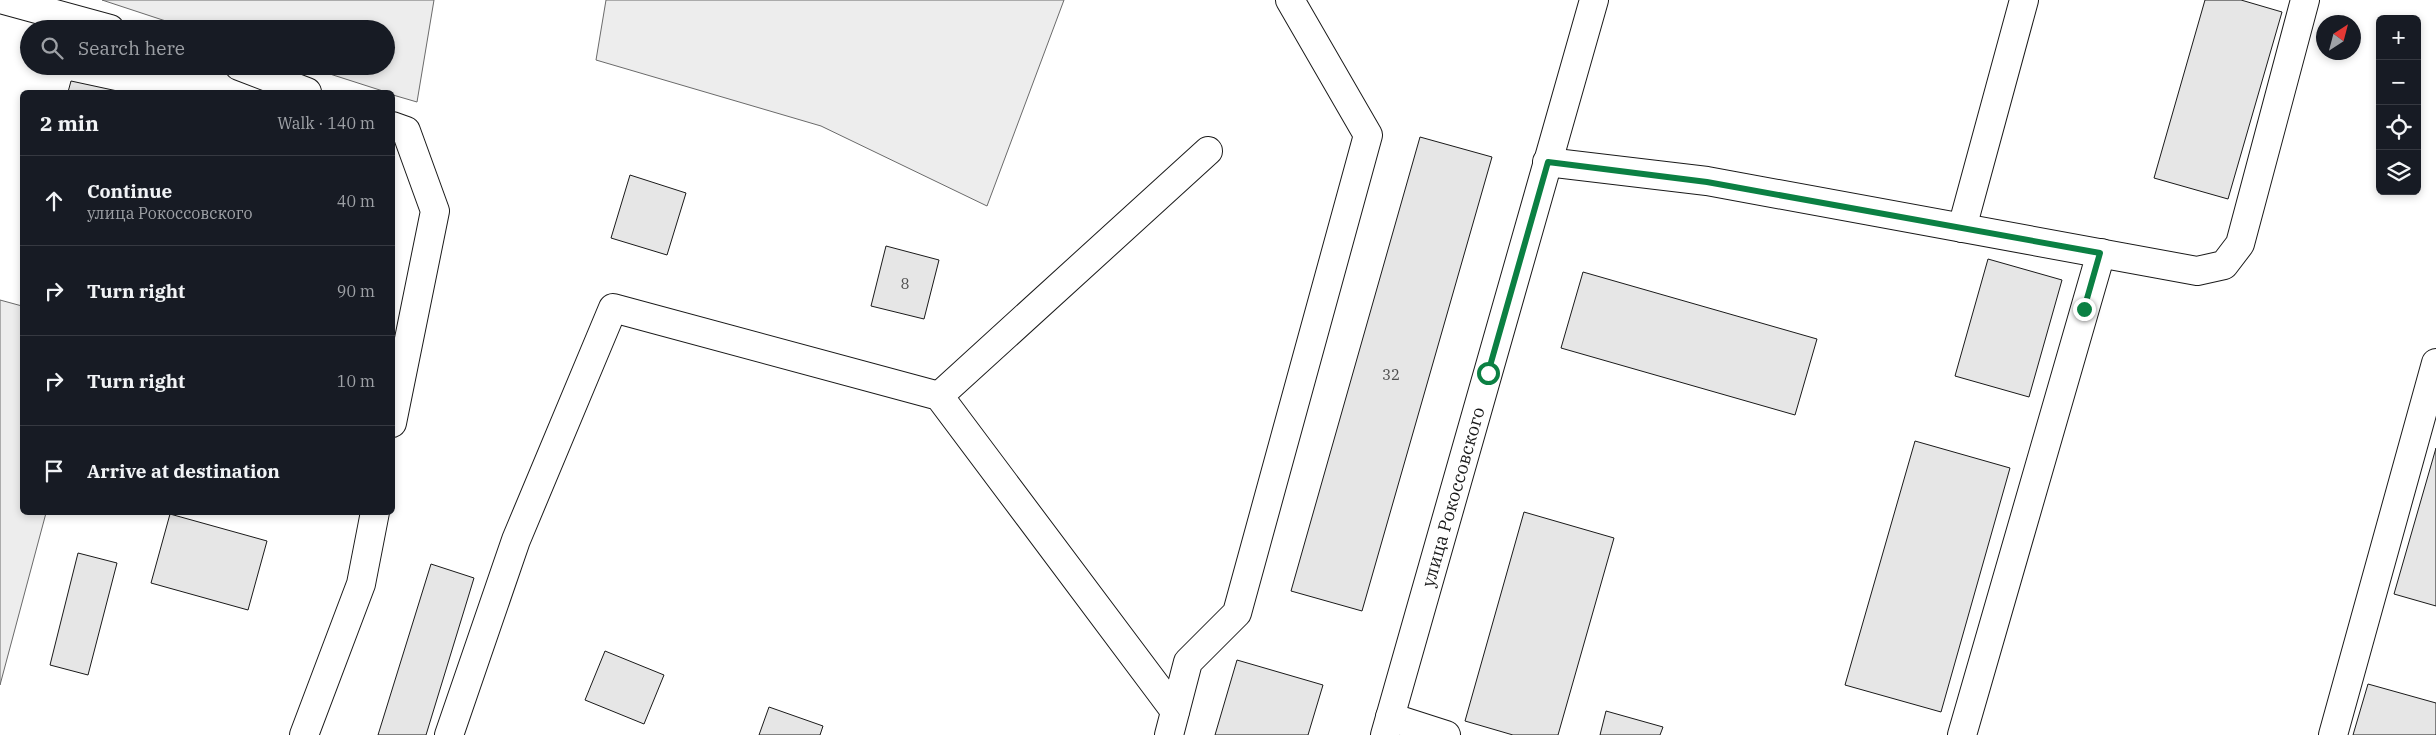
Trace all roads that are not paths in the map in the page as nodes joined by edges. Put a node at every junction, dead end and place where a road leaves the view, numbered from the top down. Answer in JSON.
{"nodes":[{"id":1,"x":4,"y":0,"type":"edge"},
{"id":2,"x":1290,"y":0,"type":"edge"},
{"id":3,"x":1594,"y":0,"type":"edge"},
{"id":4,"x":2024,"y":0,"type":"edge"},
{"id":5,"x":2305,"y":0,"type":"edge"},
{"id":6,"x":77,"y":20,"type":"edge"},
{"id":7,"x":263,"y":75,"type":"edge"},
{"id":8,"x":302,"y":90,"type":"edge"},
{"id":9,"x":395,"y":127,"type":"edge"},
{"id":10,"x":1208,"y":151,"type":"dead end"},
{"id":11,"x":1548,"y":162,"type":"junction"},
{"id":12,"x":1962,"y":228,"type":"junction"},
{"id":13,"x":2100,"y":253,"type":"junction"},
{"id":14,"x":2436,"y":363,"type":"edge"},
{"id":15,"x":939,"y":396,"type":"junction"},
{"id":16,"x":395,"y":407,"type":"edge"},
{"id":17,"x":374,"y":515,"type":"edge"},
{"id":18,"x":1172,"y":723,"type":"edge"},
{"id":19,"x":1388,"y":726,"type":"edge"},
{"id":20,"x":304,"y":735,"type":"edge"},
{"id":21,"x":449,"y":735,"type":"edge"},
{"id":22,"x":1446,"y":735,"type":"edge"},
{"id":23,"x":1962,"y":735,"type":"edge"},
{"id":24,"x":2333,"y":735,"type":"edge"}],
"edges":[{"from":1,"to":6,"type":"street"},
{"from":2,"to":18,"type":"street"},
{"from":3,"to":11,"type":"street","name":"улица Рокоссовского"},
{"from":4,"to":12,"type":"street"},
{"from":5,"to":13,"type":"street"},
{"from":7,"to":8,"type":"street"},
{"from":9,"to":16,"type":"street"},
{"from":10,"to":15,"type":"street"},
{"from":11,"to":12,"type":"street"},
{"from":11,"to":19,"type":"street","name":"улица Рокоссовского"},
{"from":12,"to":13,"type":"street"},
{"from":13,"to":23,"type":"street"},
{"from":14,"to":24,"type":"street"},
{"from":15,"to":18,"type":"street"},
{"from":15,"to":21,"type":"street"},
{"from":17,"to":20,"type":"street"},
{"from":19,"to":22,"type":"street"}]}
